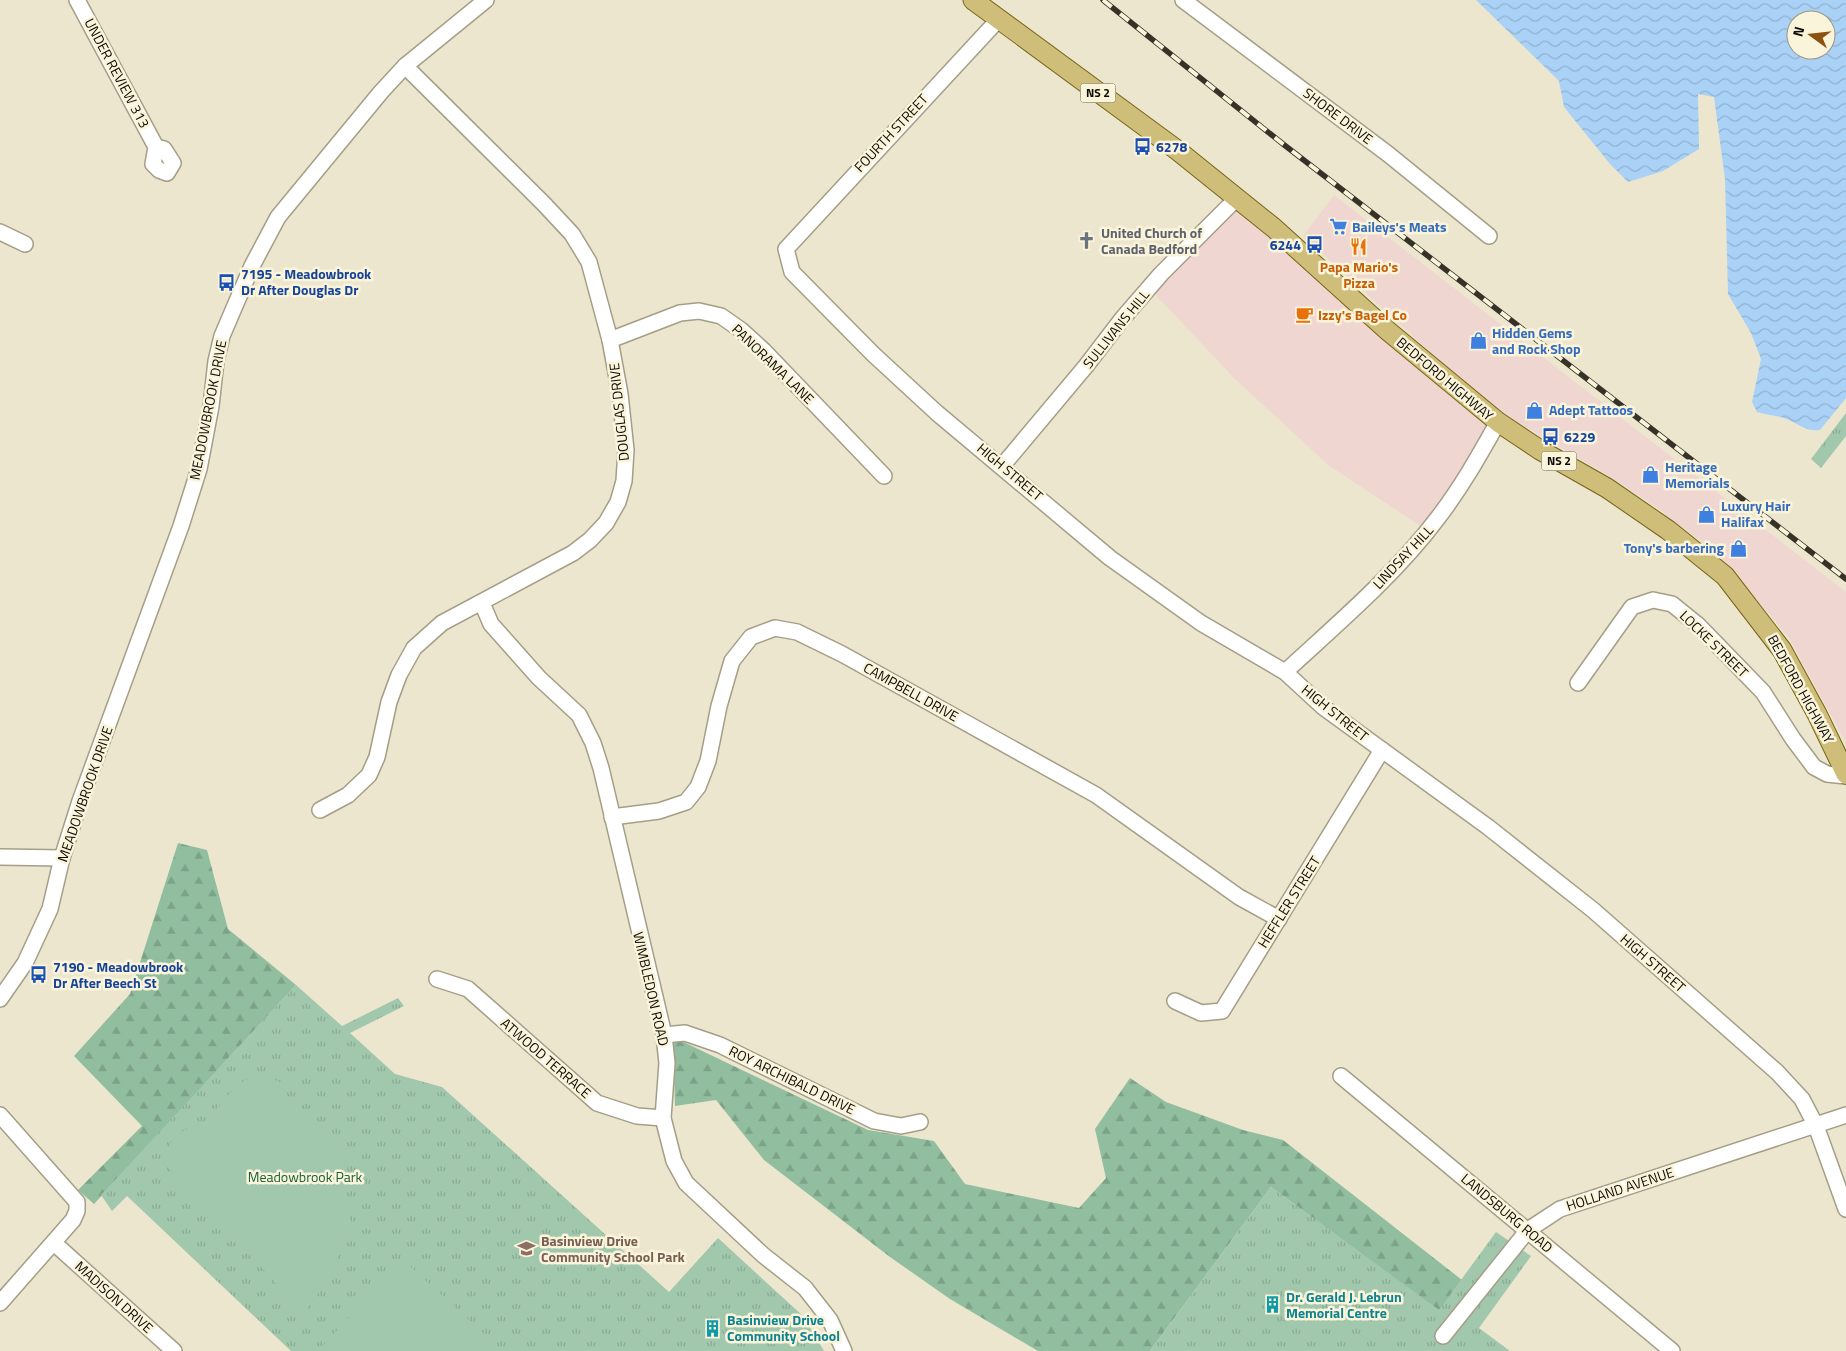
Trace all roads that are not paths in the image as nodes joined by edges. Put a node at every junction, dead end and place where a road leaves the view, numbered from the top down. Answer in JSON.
{"nodes":[{"id":1,"x":77,"y":0,"type":"edge"},
{"id":2,"x":486,"y":0,"type":"edge"},
{"id":3,"x":973,"y":0,"type":"edge"},
{"id":4,"x":1183,"y":0,"type":"edge"},
{"id":5,"x":998,"y":20,"type":"junction"},
{"id":6,"x":405,"y":66,"type":"junction"},
{"id":7,"x":156,"y":147,"type":"dead end"},
{"id":8,"x":1237,"y":198,"type":"junction"},
{"id":9,"x":0,"y":232,"type":"edge"},
{"id":10,"x":1489,"y":236,"type":"dead end"},
{"id":11,"x":25,"y":244,"type":"dead end"},
{"id":12,"x":786,"y":249,"type":"joint"},
{"id":13,"x":610,"y":340,"type":"junction"},
{"id":14,"x":1498,"y":422,"type":"junction"},
{"id":15,"x":1003,"y":466,"type":"junction"},
{"id":16,"x":884,"y":476,"type":"dead end"},
{"id":17,"x":482,"y":603,"type":"junction"},
{"id":18,"x":1285,"y":672,"type":"junction"},
{"id":19,"x":1578,"y":683,"type":"dead end"},
{"id":20,"x":1382,"y":750,"type":"junction"},
{"id":21,"x":1846,"y":775,"type":"edge"},
{"id":22,"x":320,"y":810,"type":"dead end"},
{"id":23,"x":612,"y":817,"type":"junction"},
{"id":24,"x":0,"y":858,"type":"edge"},
{"id":25,"x":62,"y":858,"type":"junction"},
{"id":26,"x":1279,"y":918,"type":"junction"},
{"id":27,"x":437,"y":979,"type":"dead end"},
{"id":28,"x":0,"y":999,"type":"edge"},
{"id":29,"x":1175,"y":1001,"type":"dead end"},
{"id":30,"x":664,"y":1034,"type":"junction"},
{"id":31,"x":1341,"y":1076,"type":"dead end"},
{"id":32,"x":0,"y":1115,"type":"edge"},
{"id":33,"x":1846,"y":1115,"type":"edge"},
{"id":34,"x":664,"y":1118,"type":"junction"},
{"id":35,"x":920,"y":1122,"type":"dead end"},
{"id":36,"x":1816,"y":1126,"type":"junction"},
{"id":37,"x":1846,"y":1209,"type":"edge"},
{"id":38,"x":1528,"y":1230,"type":"junction"},
{"id":39,"x":54,"y":1243,"type":"junction"},
{"id":40,"x":0,"y":1303,"type":"edge"},
{"id":41,"x":1442,"y":1336,"type":"dead end"},
{"id":42,"x":174,"y":1351,"type":"edge"},
{"id":43,"x":844,"y":1351,"type":"edge"},
{"id":44,"x":1672,"y":1351,"type":"edge"}],
"edges":[{"from":1,"to":7,"type":"street","name":"UNDER REVIEW 313"},
{"from":2,"to":6,"type":"street","name":"MEADOWBROOK DRIVE"},
{"from":3,"to":5,"type":"main road","name":"BEDFORD HIGHWAY","number":"NS 2"},
{"from":4,"to":10,"type":"street","name":"SHORE DRIVE"},
{"from":5,"to":8,"type":"main road","name":"BEDFORD HIGHWAY","number":"NS 2"},
{"from":5,"to":12,"type":"street","name":"FOURTH STREET"},
{"from":6,"to":13,"type":"street","name":"DOUGLAS DRIVE"},
{"from":6,"to":25,"type":"street","name":"MEADOWBROOK DRIVE"},
{"from":8,"to":14,"type":"main road","name":"BEDFORD HIGHWAY","number":"NS 2"},
{"from":8,"to":15,"type":"street","name":"SULLIVANS HILL"},
{"from":9,"to":11,"type":"street"},
{"from":12,"to":15,"type":"street","name":"HIGH STREET"},
{"from":13,"to":16,"type":"street","name":"PANORAMA LANE"},
{"from":13,"to":17,"type":"street","name":"DOUGLAS DRIVE"},
{"from":14,"to":18,"type":"street","name":"LINDSAY HILL"},
{"from":14,"to":21,"type":"main road","name":"BEDFORD HIGHWAY","number":"NS 2"},
{"from":15,"to":18,"type":"street","name":"HIGH STREET"},
{"from":17,"to":22,"type":"street","name":"DOUGLAS DRIVE"},
{"from":17,"to":23,"type":"street","name":"WIMBLEDON ROAD"},
{"from":18,"to":20,"type":"street","name":"HIGH STREET"},
{"from":19,"to":21,"type":"street","name":"LOCKE STREET"},
{"from":20,"to":26,"type":"street","name":"HEFFLER STREET"},
{"from":20,"to":36,"type":"street","name":"HIGH STREET"},
{"from":23,"to":26,"type":"street","name":"CAMPBELL DRIVE"},
{"from":23,"to":30,"type":"street","name":"WIMBLEDON ROAD"},
{"from":24,"to":25,"type":"street"},
{"from":25,"to":28,"type":"street","name":"MEADOWBROOK DRIVE"},
{"from":26,"to":29,"type":"street","name":"HEFFLER STREET"},
{"from":27,"to":34,"type":"street","name":"ATWOOD TERRACE"},
{"from":30,"to":34,"type":"street","name":"WIMBLEDON ROAD"},
{"from":30,"to":35,"type":"street","name":"ROY ARCHIBALD DRIVE"},
{"from":31,"to":38,"type":"street","name":"LANDSBURG ROAD"},
{"from":32,"to":39,"type":"street"},
{"from":33,"to":36,"type":"street","name":"HOLLAND AVENUE"},
{"from":34,"to":43,"type":"street","name":"WIMBLEDON ROAD"},
{"from":36,"to":37,"type":"street","name":"HIGH STREET"},
{"from":36,"to":38,"type":"street","name":"HOLLAND AVENUE"},
{"from":38,"to":41,"type":"street","name":"HOLLAND AVENUE"},
{"from":38,"to":44,"type":"street","name":"LANDSBURG ROAD"},
{"from":39,"to":40,"type":"street"},
{"from":39,"to":42,"type":"street","name":"MADISON DRIVE"}]}
